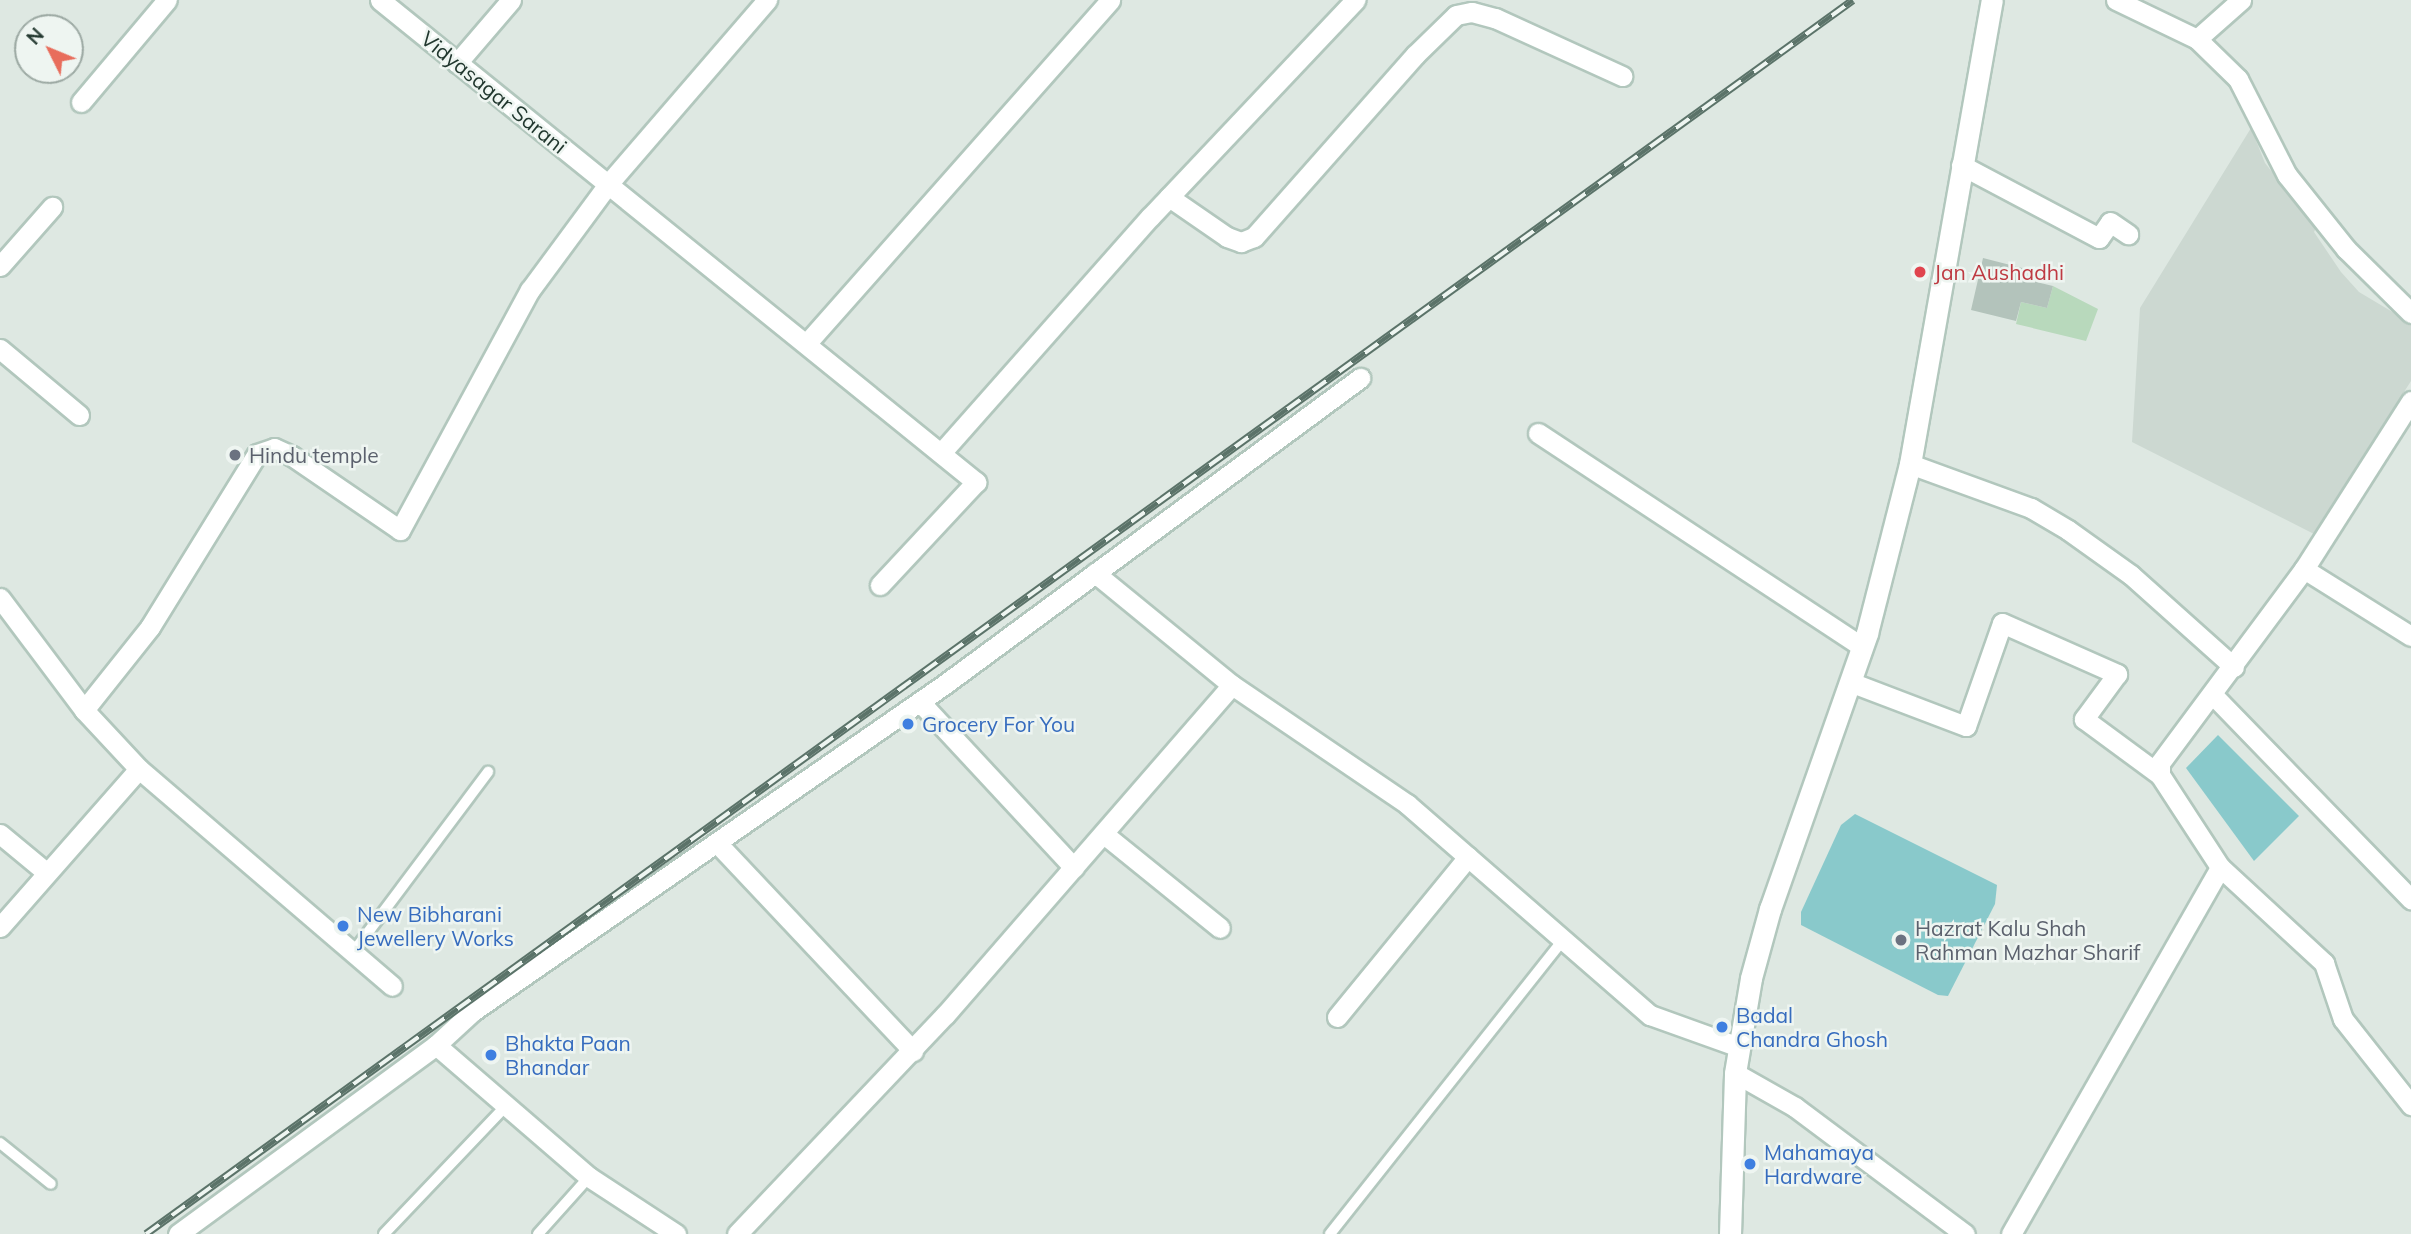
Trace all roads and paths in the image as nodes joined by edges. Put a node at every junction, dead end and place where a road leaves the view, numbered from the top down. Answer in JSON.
{"nodes":[{"id":1,"x":167,"y":0,"type":"edge"},
{"id":2,"x":380,"y":0,"type":"edge"},
{"id":3,"x":511,"y":0,"type":"edge"},
{"id":4,"x":767,"y":0,"type":"edge"},
{"id":5,"x":1110,"y":0,"type":"edge"},
{"id":6,"x":1355,"y":0,"type":"edge"},
{"id":7,"x":1992,"y":0,"type":"edge"},
{"id":8,"x":2116,"y":0,"type":"edge"},
{"id":9,"x":2241,"y":0,"type":"edge"},
{"id":10,"x":2197,"y":39,"type":"junction"},
{"id":11,"x":457,"y":63,"type":"junction"},
{"id":12,"x":1622,"y":76,"type":"dead end"},
{"id":13,"x":81,"y":102,"type":"dead end"},
{"id":14,"x":1961,"y":165,"type":"junction"},
{"id":15,"x":609,"y":183,"type":"junction"},
{"id":16,"x":1169,"y":197,"type":"junction"},
{"id":17,"x":52,"y":207,"type":"dead end"},
{"id":18,"x":2128,"y":233,"type":"dead end"},
{"id":19,"x":0,"y":266,"type":"edge"},
{"id":20,"x":2411,"y":313,"type":"edge"},
{"id":21,"x":806,"y":344,"type":"junction"},
{"id":22,"x":0,"y":349,"type":"edge"},
{"id":23,"x":1360,"y":378,"type":"dead end"},
{"id":24,"x":2411,"y":401,"type":"edge"},
{"id":25,"x":79,"y":415,"type":"dead end"},
{"id":26,"x":1538,"y":433,"type":"dead end"},
{"id":27,"x":941,"y":453,"type":"junction"},
{"id":28,"x":1910,"y":464,"type":"junction"},
{"id":29,"x":2304,"y":569,"type":"junction"},
{"id":30,"x":1095,"y":573,"type":"junction"},
{"id":31,"x":880,"y":585,"type":"dead end"},
{"id":32,"x":0,"y":597,"type":"edge"},
{"id":33,"x":2411,"y":636,"type":"edge"},
{"id":34,"x":1862,"y":647,"type":"junction"},
{"id":35,"x":2234,"y":667,"type":"junction"},
{"id":36,"x":1850,"y":682,"type":"junction"},
{"id":37,"x":1231,"y":685,"type":"junction"},
{"id":38,"x":2212,"y":694,"type":"junction"},
{"id":39,"x":920,"y":702,"type":"junction"},
{"id":40,"x":84,"y":710,"type":"junction"},
{"id":41,"x":139,"y":769,"type":"junction"},
{"id":42,"x":488,"y":772,"type":"dead end"},
{"id":43,"x":2160,"y":775,"type":"junction"},
{"id":44,"x":0,"y":834,"type":"edge"},
{"id":45,"x":1104,"y":834,"type":"junction"},
{"id":46,"x":717,"y":843,"type":"junction"},
{"id":47,"x":1468,"y":857,"type":"junction"},
{"id":48,"x":2220,"y":867,"type":"junction"},
{"id":49,"x":1074,"y":868,"type":"junction"},
{"id":50,"x":46,"y":872,"type":"junction"},
{"id":51,"x":2411,"y":899,"type":"edge"},
{"id":52,"x":0,"y":927,"type":"edge"},
{"id":53,"x":1220,"y":928,"type":"dead end"},
{"id":54,"x":1563,"y":940,"type":"junction"},
{"id":55,"x":354,"y":951,"type":"junction"},
{"id":56,"x":392,"y":986,"type":"dead end"},
{"id":57,"x":1337,"y":1017,"type":"dead end"},
{"id":58,"x":436,"y":1045,"type":"junction"},
{"id":59,"x":1739,"y":1047,"type":"junction"},
{"id":60,"x":913,"y":1051,"type":"junction"},
{"id":61,"x":1735,"y":1073,"type":"junction"},
{"id":62,"x":2411,"y":1105,"type":"edge"},
{"id":63,"x":506,"y":1106,"type":"junction"},
{"id":64,"x":0,"y":1143,"type":"edge"},
{"id":65,"x":589,"y":1177,"type":"junction"},
{"id":66,"x":51,"y":1184,"type":"dead end"},
{"id":67,"x":178,"y":1234,"type":"edge"},
{"id":68,"x":384,"y":1234,"type":"edge"},
{"id":69,"x":538,"y":1234,"type":"edge"},
{"id":70,"x":676,"y":1234,"type":"edge"},
{"id":71,"x":737,"y":1234,"type":"edge"},
{"id":72,"x":1330,"y":1234,"type":"edge"},
{"id":73,"x":1730,"y":1234,"type":"edge"},
{"id":74,"x":1965,"y":1234,"type":"edge"},
{"id":75,"x":2011,"y":1234,"type":"edge"}],
"edges":[{"from":1,"to":13,"type":"street"},
{"from":2,"to":11,"type":"street","name":"Vidyasagar Sarani"},
{"from":3,"to":11,"type":"street"},
{"from":4,"to":15,"type":"street"},
{"from":5,"to":21,"type":"street"},
{"from":6,"to":16,"type":"street"},
{"from":7,"to":14,"type":"street"},
{"from":8,"to":10,"type":"street"},
{"from":9,"to":10,"type":"street"},
{"from":10,"to":20,"type":"street"},
{"from":11,"to":15,"type":"street","name":"Vidyasagar Sarani"},
{"from":12,"to":16,"type":"street"},
{"from":14,"to":18,"type":"street"},
{"from":14,"to":28,"type":"street"},
{"from":15,"to":21,"type":"street","name":"Vidyasagar Sarani"},
{"from":15,"to":40,"type":"street"},
{"from":16,"to":27,"type":"street"},
{"from":17,"to":19,"type":"street"},
{"from":21,"to":27,"type":"street","name":"Vidyasagar Sarani"},
{"from":22,"to":25,"type":"street"},
{"from":23,"to":30,"type":"street"},
{"from":24,"to":29,"type":"street"},
{"from":26,"to":34,"type":"street"},
{"from":27,"to":31,"type":"street","name":"Vidyasagar Sarani"},
{"from":28,"to":34,"type":"street"},
{"from":28,"to":35,"type":"street"},
{"from":29,"to":33,"type":"street"},
{"from":29,"to":35,"type":"street"},
{"from":30,"to":37,"type":"street"},
{"from":30,"to":39,"type":"street"},
{"from":32,"to":40,"type":"street"},
{"from":34,"to":36,"type":"street"},
{"from":35,"to":38,"type":"street"},
{"from":36,"to":43,"type":"street"},
{"from":36,"to":59,"type":"street"},
{"from":37,"to":45,"type":"street"},
{"from":37,"to":47,"type":"street"},
{"from":38,"to":43,"type":"street"},
{"from":38,"to":51,"type":"street"},
{"from":39,"to":46,"type":"street"},
{"from":39,"to":49,"type":"street"},
{"from":40,"to":41,"type":"street"},
{"from":41,"to":50,"type":"street"},
{"from":41,"to":55,"type":"street"},
{"from":42,"to":55,"type":"lane"},
{"from":43,"to":48,"type":"street"},
{"from":44,"to":50,"type":"street"},
{"from":45,"to":49,"type":"street"},
{"from":45,"to":53,"type":"street"},
{"from":46,"to":58,"type":"street"},
{"from":46,"to":60,"type":"street"},
{"from":47,"to":54,"type":"street"},
{"from":47,"to":57,"type":"street"},
{"from":48,"to":62,"type":"street"},
{"from":48,"to":75,"type":"street"},
{"from":49,"to":60,"type":"street"},
{"from":50,"to":52,"type":"street"},
{"from":54,"to":59,"type":"street"},
{"from":54,"to":72,"type":"lane"},
{"from":55,"to":56,"type":"street"},
{"from":58,"to":63,"type":"street"},
{"from":58,"to":67,"type":"street"},
{"from":59,"to":61,"type":"street"},
{"from":60,"to":71,"type":"street"},
{"from":61,"to":73,"type":"street"},
{"from":61,"to":74,"type":"street"},
{"from":63,"to":65,"type":"street"},
{"from":63,"to":68,"type":"lane"},
{"from":64,"to":66,"type":"lane"},
{"from":65,"to":69,"type":"lane"},
{"from":65,"to":70,"type":"street"}]}
